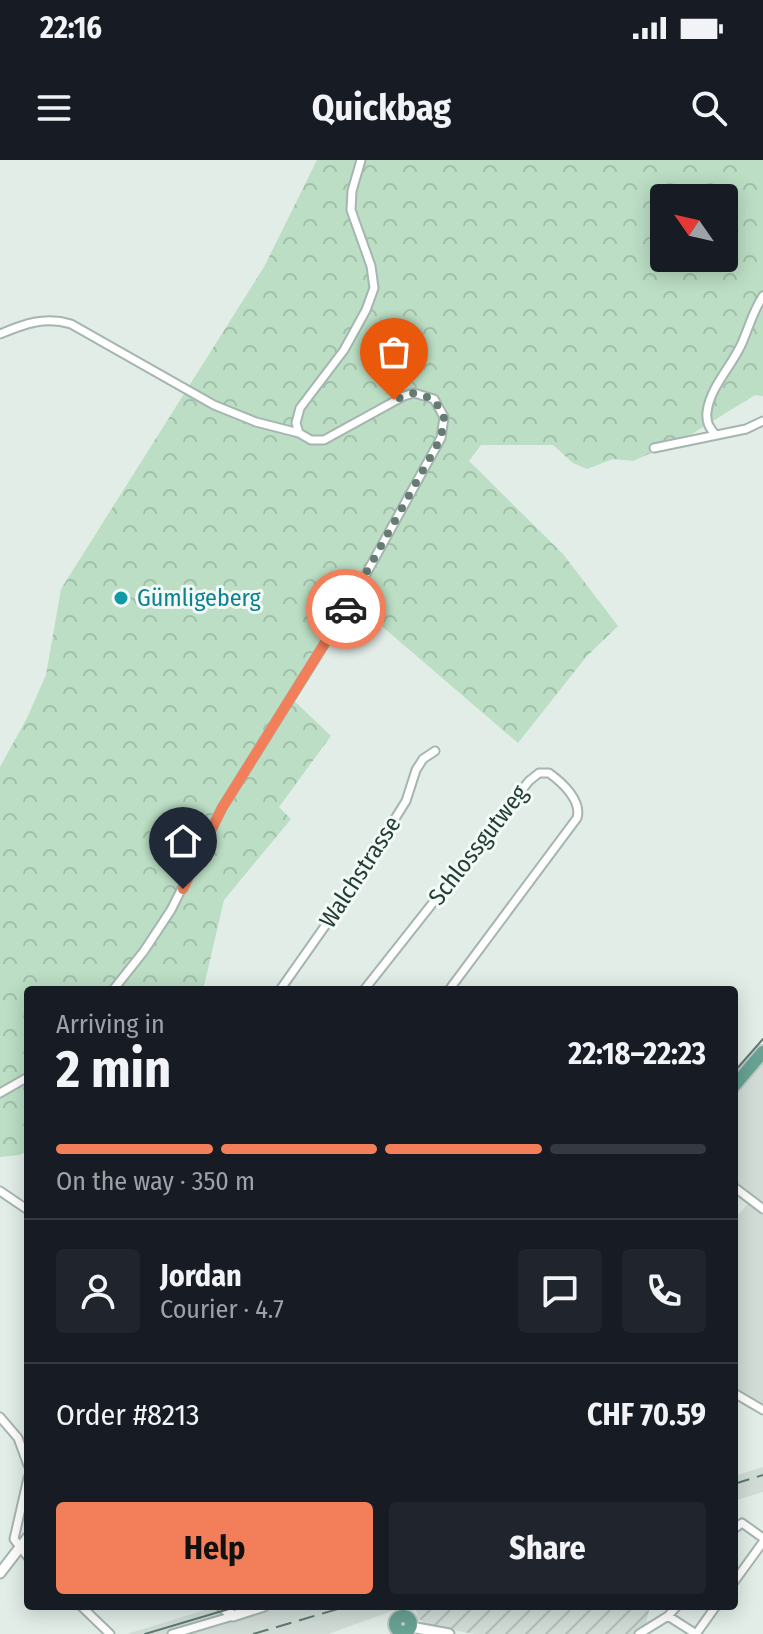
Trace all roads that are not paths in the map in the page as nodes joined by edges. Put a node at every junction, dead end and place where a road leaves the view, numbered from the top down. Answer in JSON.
{"nodes":[{"id":1,"x":361,"y":160,"type":"edge"},
{"id":2,"x":763,"y":296,"type":"edge"},
{"id":3,"x":0,"y":334,"type":"edge"},
{"id":4,"x":763,"y":421,"type":"edge"},
{"id":5,"x":299,"y":433,"type":"junction"},
{"id":6,"x":716,"y":435,"type":"junction"},
{"id":7,"x":654,"y":448,"type":"dead end"},
{"id":8,"x":435,"y":751,"type":"dead end"},
{"id":9,"x":116,"y":986,"type":"edge"},
{"id":10,"x":283,"y":986,"type":"edge"},
{"id":11,"x":367,"y":986,"type":"edge"},
{"id":12,"x":452,"y":986,"type":"edge"},
{"id":13,"x":763,"y":1052,"type":"edge"},
{"id":14,"x":24,"y":1079,"type":"edge"},
{"id":15,"x":738,"y":1081,"type":"edge"},
{"id":16,"x":0,"y":1093,"type":"edge"},
{"id":17,"x":738,"y":1190,"type":"edge"},
{"id":18,"x":0,"y":1191,"type":"edge"},
{"id":19,"x":24,"y":1207,"type":"edge"},
{"id":20,"x":763,"y":1209,"type":"edge"},
{"id":21,"x":738,"y":1395,"type":"edge"},
{"id":22,"x":763,"y":1410,"type":"edge"},
{"id":23,"x":0,"y":1417,"type":"edge"},
{"id":24,"x":24,"y":1454,"type":"edge"},
{"id":25,"x":24,"y":1495,"type":"edge"},
{"id":26,"x":738,"y":1526,"type":"edge"},
{"id":27,"x":763,"y":1540,"type":"edge"},
{"id":28,"x":24,"y":1542,"type":"edge"},
{"id":29,"x":19,"y":1549,"type":"junction"},
{"id":30,"x":24,"y":1553,"type":"edge"},
{"id":31,"x":0,"y":1573,"type":"edge"},
{"id":32,"x":738,"y":1576,"type":"edge"},
{"id":33,"x":85,"y":1610,"type":"edge"},
{"id":34,"x":226,"y":1610,"type":"edge"},
{"id":35,"x":252,"y":1610,"type":"edge"},
{"id":36,"x":673,"y":1610,"type":"edge"},
{"id":37,"x":713,"y":1610,"type":"edge"},
{"id":38,"x":233,"y":1616,"type":"junction"},
{"id":39,"x":668,"y":1616,"type":"junction"},
{"id":40,"x":404,"y":1623,"type":"edge"},
{"id":41,"x":110,"y":1634,"type":"edge"},
{"id":42,"x":172,"y":1634,"type":"edge"},
{"id":43,"x":449,"y":1634,"type":"edge"},
{"id":44,"x":639,"y":1634,"type":"edge"},
{"id":45,"x":696,"y":1634,"type":"edge"}],
"edges":[{"from":1,"to":5,"type":"street"},
{"from":2,"to":6,"type":"street"},
{"from":3,"to":5,"type":"street"},
{"from":4,"to":6,"type":"street"},
{"from":5,"to":9,"type":"street"},
{"from":6,"to":7,"type":"street"},
{"from":8,"to":10,"type":"street","name":"Walchstrasse"},
{"from":11,"to":12,"type":"street","name":"Schlossgutweg"},
{"from":13,"to":15,"type":"main road"},
{"from":14,"to":16,"type":"street"},
{"from":17,"to":20,"type":"street"},
{"from":18,"to":19,"type":"street"},
{"from":21,"to":22,"type":"street"},
{"from":23,"to":24,"type":"street"},
{"from":25,"to":29,"type":"street"},
{"from":26,"to":27,"type":"street"},
{"from":27,"to":32,"type":"street"},
{"from":28,"to":29,"type":"street"},
{"from":29,"to":30,"type":"street"},
{"from":29,"to":31,"type":"street"},
{"from":33,"to":41,"type":"street"},
{"from":34,"to":38,"type":"street"},
{"from":35,"to":38,"type":"street"},
{"from":36,"to":39,"type":"street"},
{"from":37,"to":45,"type":"street"},
{"from":38,"to":42,"type":"street"},
{"from":39,"to":44,"type":"street"},
{"from":39,"to":45,"type":"street"},
{"from":40,"to":43,"type":"street"}]}
